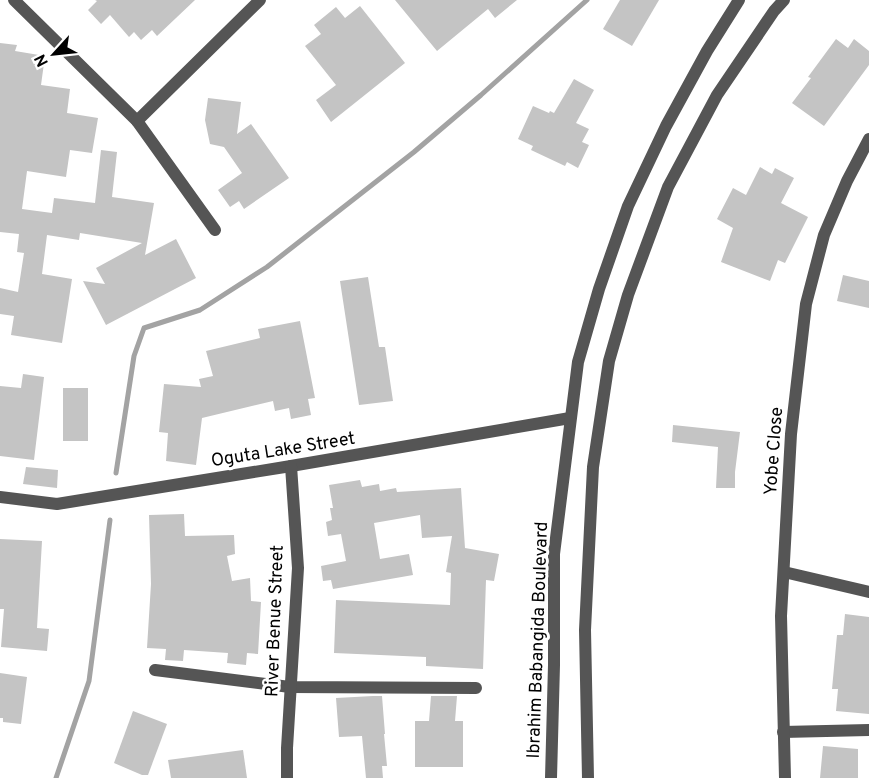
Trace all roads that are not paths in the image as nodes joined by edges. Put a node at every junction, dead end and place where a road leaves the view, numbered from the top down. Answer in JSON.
{"nodes":[{"id":1,"x":14,"y":0,"type":"edge"},
{"id":2,"x":261,"y":0,"type":"edge"},
{"id":3,"x":739,"y":0,"type":"edge"},
{"id":4,"x":784,"y":0,"type":"edge"},
{"id":5,"x":137,"y":121,"type":"junction"},
{"id":6,"x":869,"y":139,"type":"edge"},
{"id":7,"x":215,"y":230,"type":"dead end"},
{"id":8,"x":570,"y":418,"type":"junction"},
{"id":9,"x":291,"y":466,"type":"junction"},
{"id":10,"x":0,"y":496,"type":"edge"},
{"id":11,"x":784,"y":572,"type":"junction"},
{"id":12,"x":869,"y":592,"type":"edge"},
{"id":13,"x":155,"y":670,"type":"dead end"},
{"id":14,"x":290,"y":687,"type":"junction"},
{"id":15,"x":476,"y":688,"type":"dead end"},
{"id":16,"x":869,"y":730,"type":"edge"},
{"id":17,"x":783,"y":732,"type":"junction"},
{"id":18,"x":287,"y":778,"type":"edge"},
{"id":19,"x":552,"y":778,"type":"edge"},
{"id":20,"x":588,"y":778,"type":"edge"},
{"id":21,"x":785,"y":778,"type":"edge"}],
"edges":[{"from":1,"to":5,"type":"street"},
{"from":2,"to":5,"type":"street"},
{"from":3,"to":8,"type":"street","name":"Ibrahim Babangida Boulevard"},
{"from":4,"to":20,"type":"street"},
{"from":5,"to":7,"type":"street"},
{"from":6,"to":11,"type":"street","name":"Yobe Close"},
{"from":8,"to":9,"type":"street","name":"Oguta Lake Street"},
{"from":8,"to":19,"type":"street","name":"Ibrahim Babangida Boulevard"},
{"from":9,"to":10,"type":"street","name":"Oguta Lake Street"},
{"from":9,"to":14,"type":"street","name":"River Benue Street"},
{"from":11,"to":12,"type":"street"},
{"from":11,"to":17,"type":"street","name":"Yobe Close"},
{"from":13,"to":14,"type":"street"},
{"from":14,"to":15,"type":"street"},
{"from":14,"to":18,"type":"street","name":"River Benue Street"},
{"from":16,"to":17,"type":"street"},
{"from":17,"to":21,"type":"street","name":"Yobe Close"}]}
